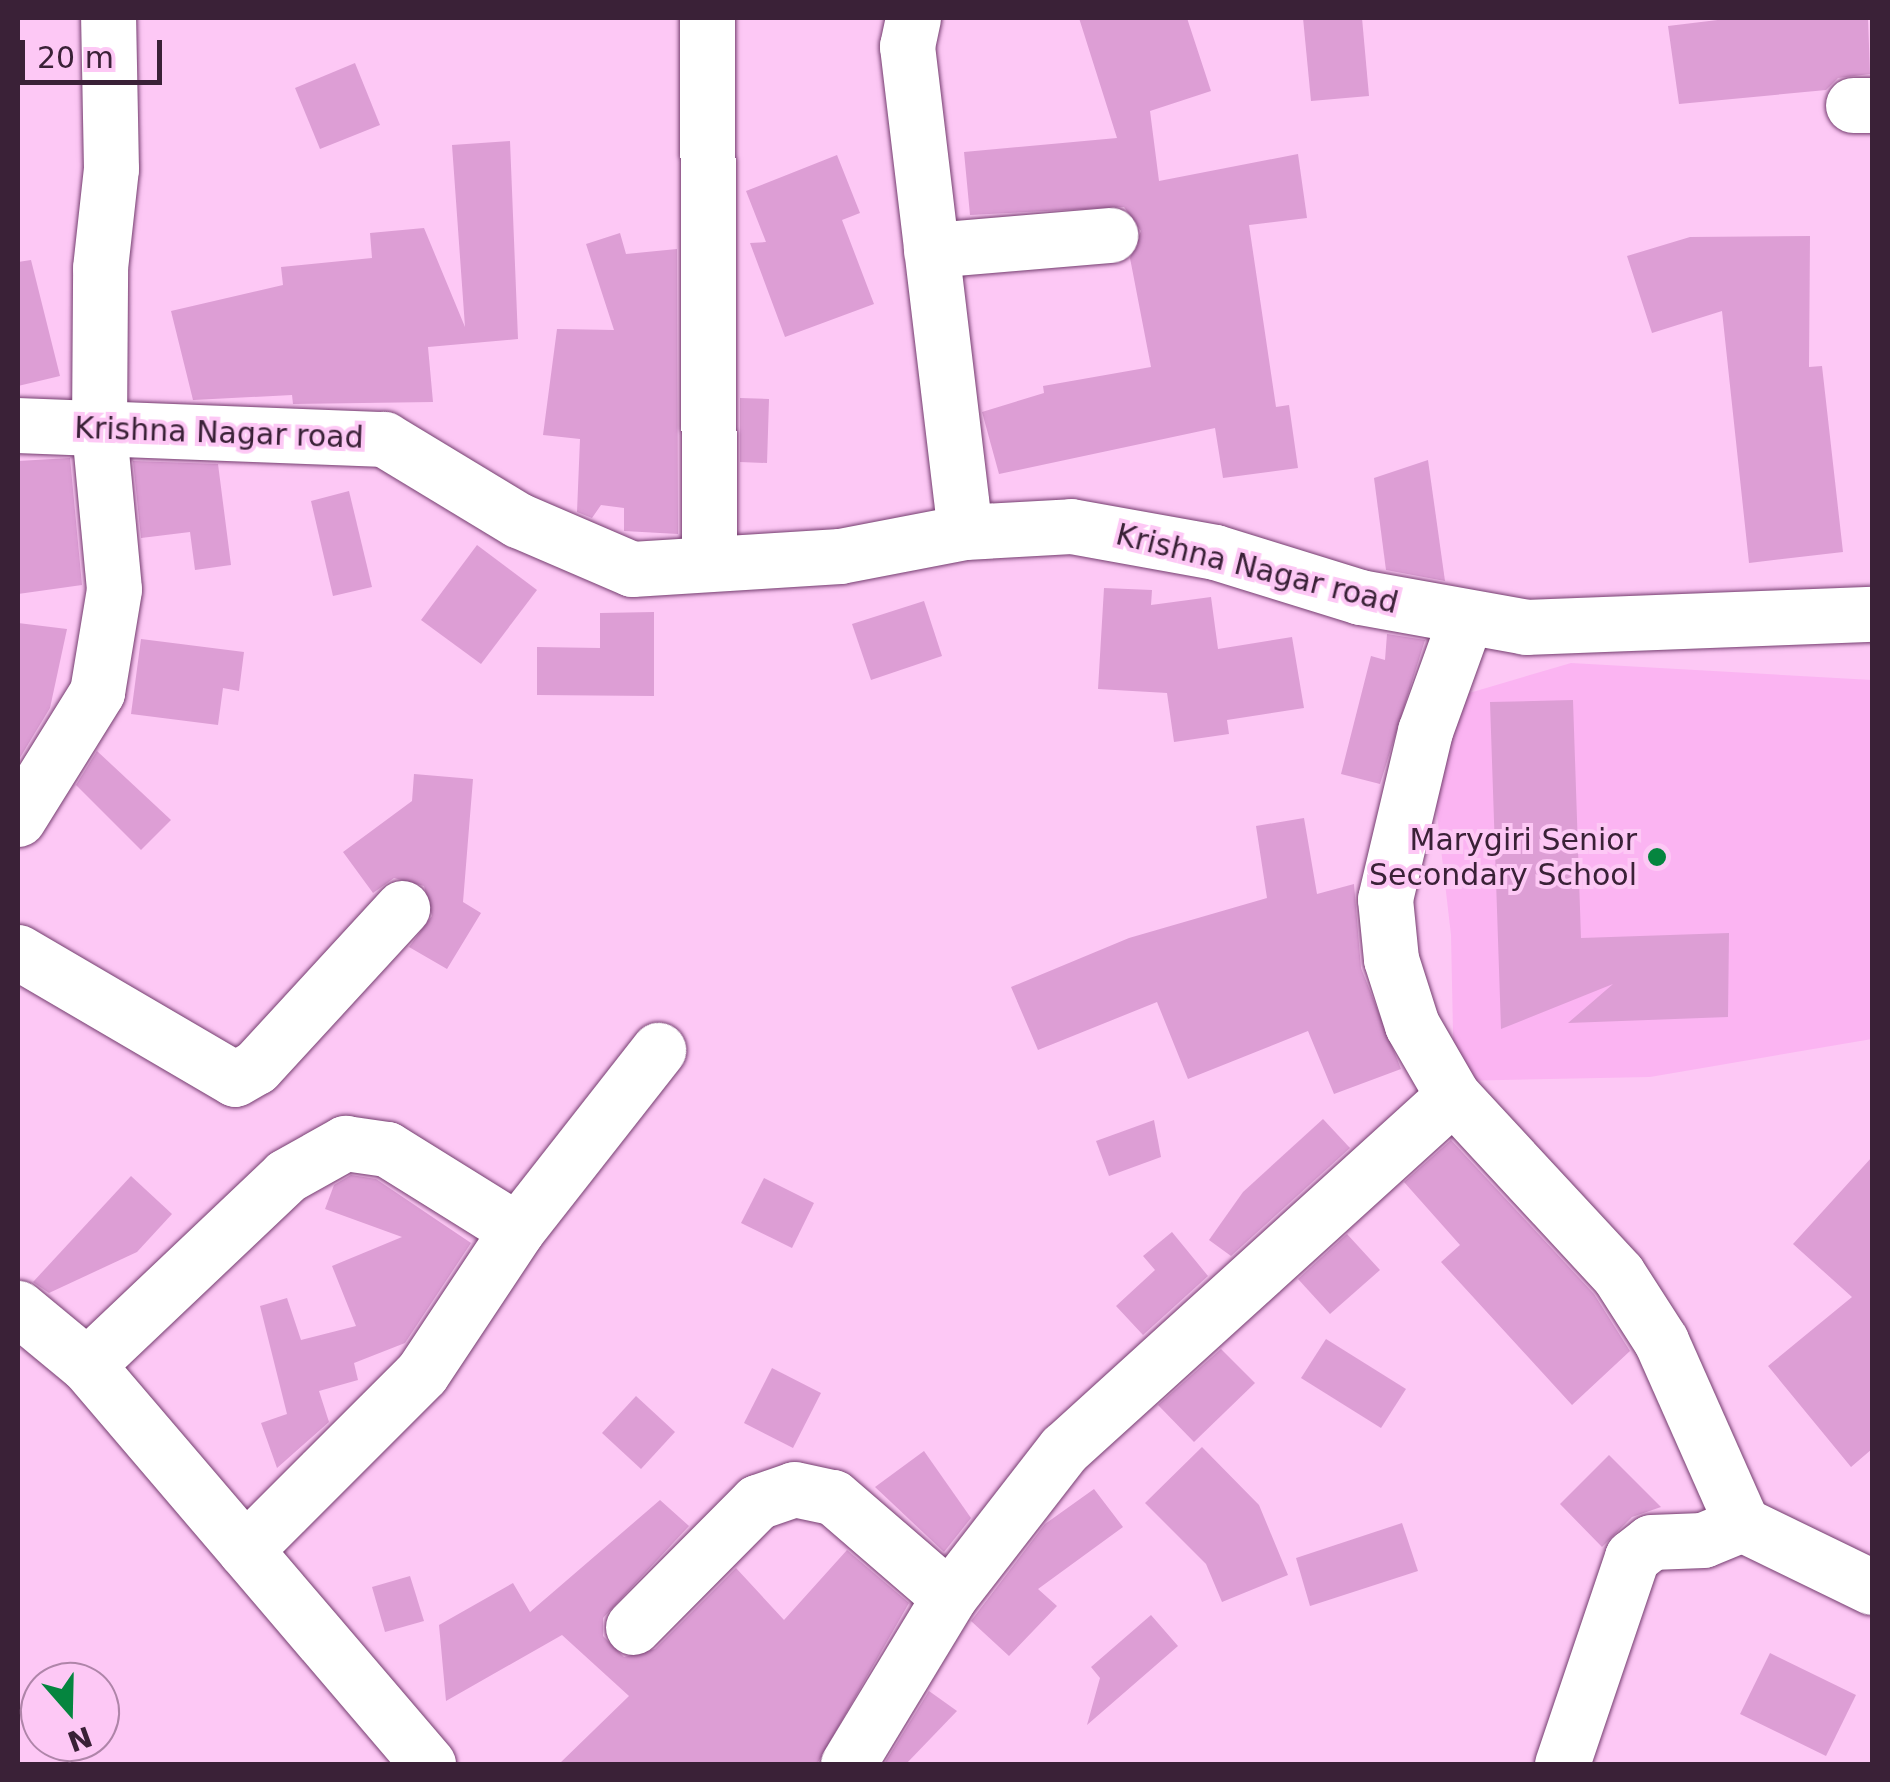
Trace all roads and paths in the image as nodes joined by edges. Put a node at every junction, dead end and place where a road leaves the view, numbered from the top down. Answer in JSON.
{"nodes":[{"id":1,"x":108,"y":18,"type":"edge"},
{"id":2,"x":707,"y":18,"type":"edge"},
{"id":3,"x":912,"y":18,"type":"edge"},
{"id":4,"x":1110,"y":235,"type":"dead end"},
{"id":5,"x":931,"y":250,"type":"junction"},
{"id":6,"x":18,"y":425,"type":"edge"},
{"id":7,"x":99,"y":429,"type":"junction"},
{"id":8,"x":965,"y":532,"type":"junction"},
{"id":9,"x":709,"y":560,"type":"junction"},
{"id":10,"x":1872,"y":614,"type":"edge"},
{"id":11,"x":1466,"y":618,"type":"junction"},
{"id":12,"x":18,"y":818,"type":"edge"},
{"id":13,"x":402,"y":908,"type":"dead end"},
{"id":14,"x":18,"y":952,"type":"edge"},
{"id":15,"x":658,"y":1050,"type":"dead end"},
{"id":16,"x":1453,"y":1096,"type":"junction"},
{"id":17,"x":517,"y":1230,"type":"junction"},
{"id":18,"x":18,"y":1308,"type":"edge"},
{"id":19,"x":87,"y":1365,"type":"junction"},
{"id":20,"x":1742,"y":1524,"type":"junction"},
{"id":21,"x":245,"y":1550,"type":"junction"},
{"id":22,"x":1872,"y":1587,"type":"edge"},
{"id":23,"x":949,"y":1597,"type":"junction"},
{"id":24,"x":634,"y":1627,"type":"dead end"},
{"id":25,"x":428,"y":1764,"type":"edge"},
{"id":26,"x":848,"y":1764,"type":"edge"},
{"id":27,"x":1562,"y":1764,"type":"edge"}],
"edges":[{"from":1,"to":7,"type":"street"},
{"from":2,"to":9,"type":"street"},
{"from":3,"to":5,"type":"street"},
{"from":4,"to":5,"type":"street"},
{"from":5,"to":8,"type":"street"},
{"from":6,"to":7,"type":"street","name":"Krishna Nagar road"},
{"from":7,"to":9,"type":"street","name":"Krishna Nagar road"},
{"from":7,"to":12,"type":"street"},
{"from":8,"to":9,"type":"street","name":"Krishna Nagar road"},
{"from":8,"to":11,"type":"street","name":"Krishna Nagar road"},
{"from":10,"to":11,"type":"street","name":"Krishna Nagar road"},
{"from":11,"to":16,"type":"street"},
{"from":13,"to":14,"type":"street"},
{"from":15,"to":17,"type":"street"},
{"from":16,"to":20,"type":"street"},
{"from":16,"to":23,"type":"street"},
{"from":17,"to":19,"type":"street"},
{"from":17,"to":21,"type":"street"},
{"from":18,"to":19,"type":"street"},
{"from":19,"to":21,"type":"street"},
{"from":20,"to":22,"type":"street"},
{"from":20,"to":27,"type":"street"},
{"from":21,"to":25,"type":"street"},
{"from":23,"to":24,"type":"street"},
{"from":23,"to":26,"type":"street"}]}
